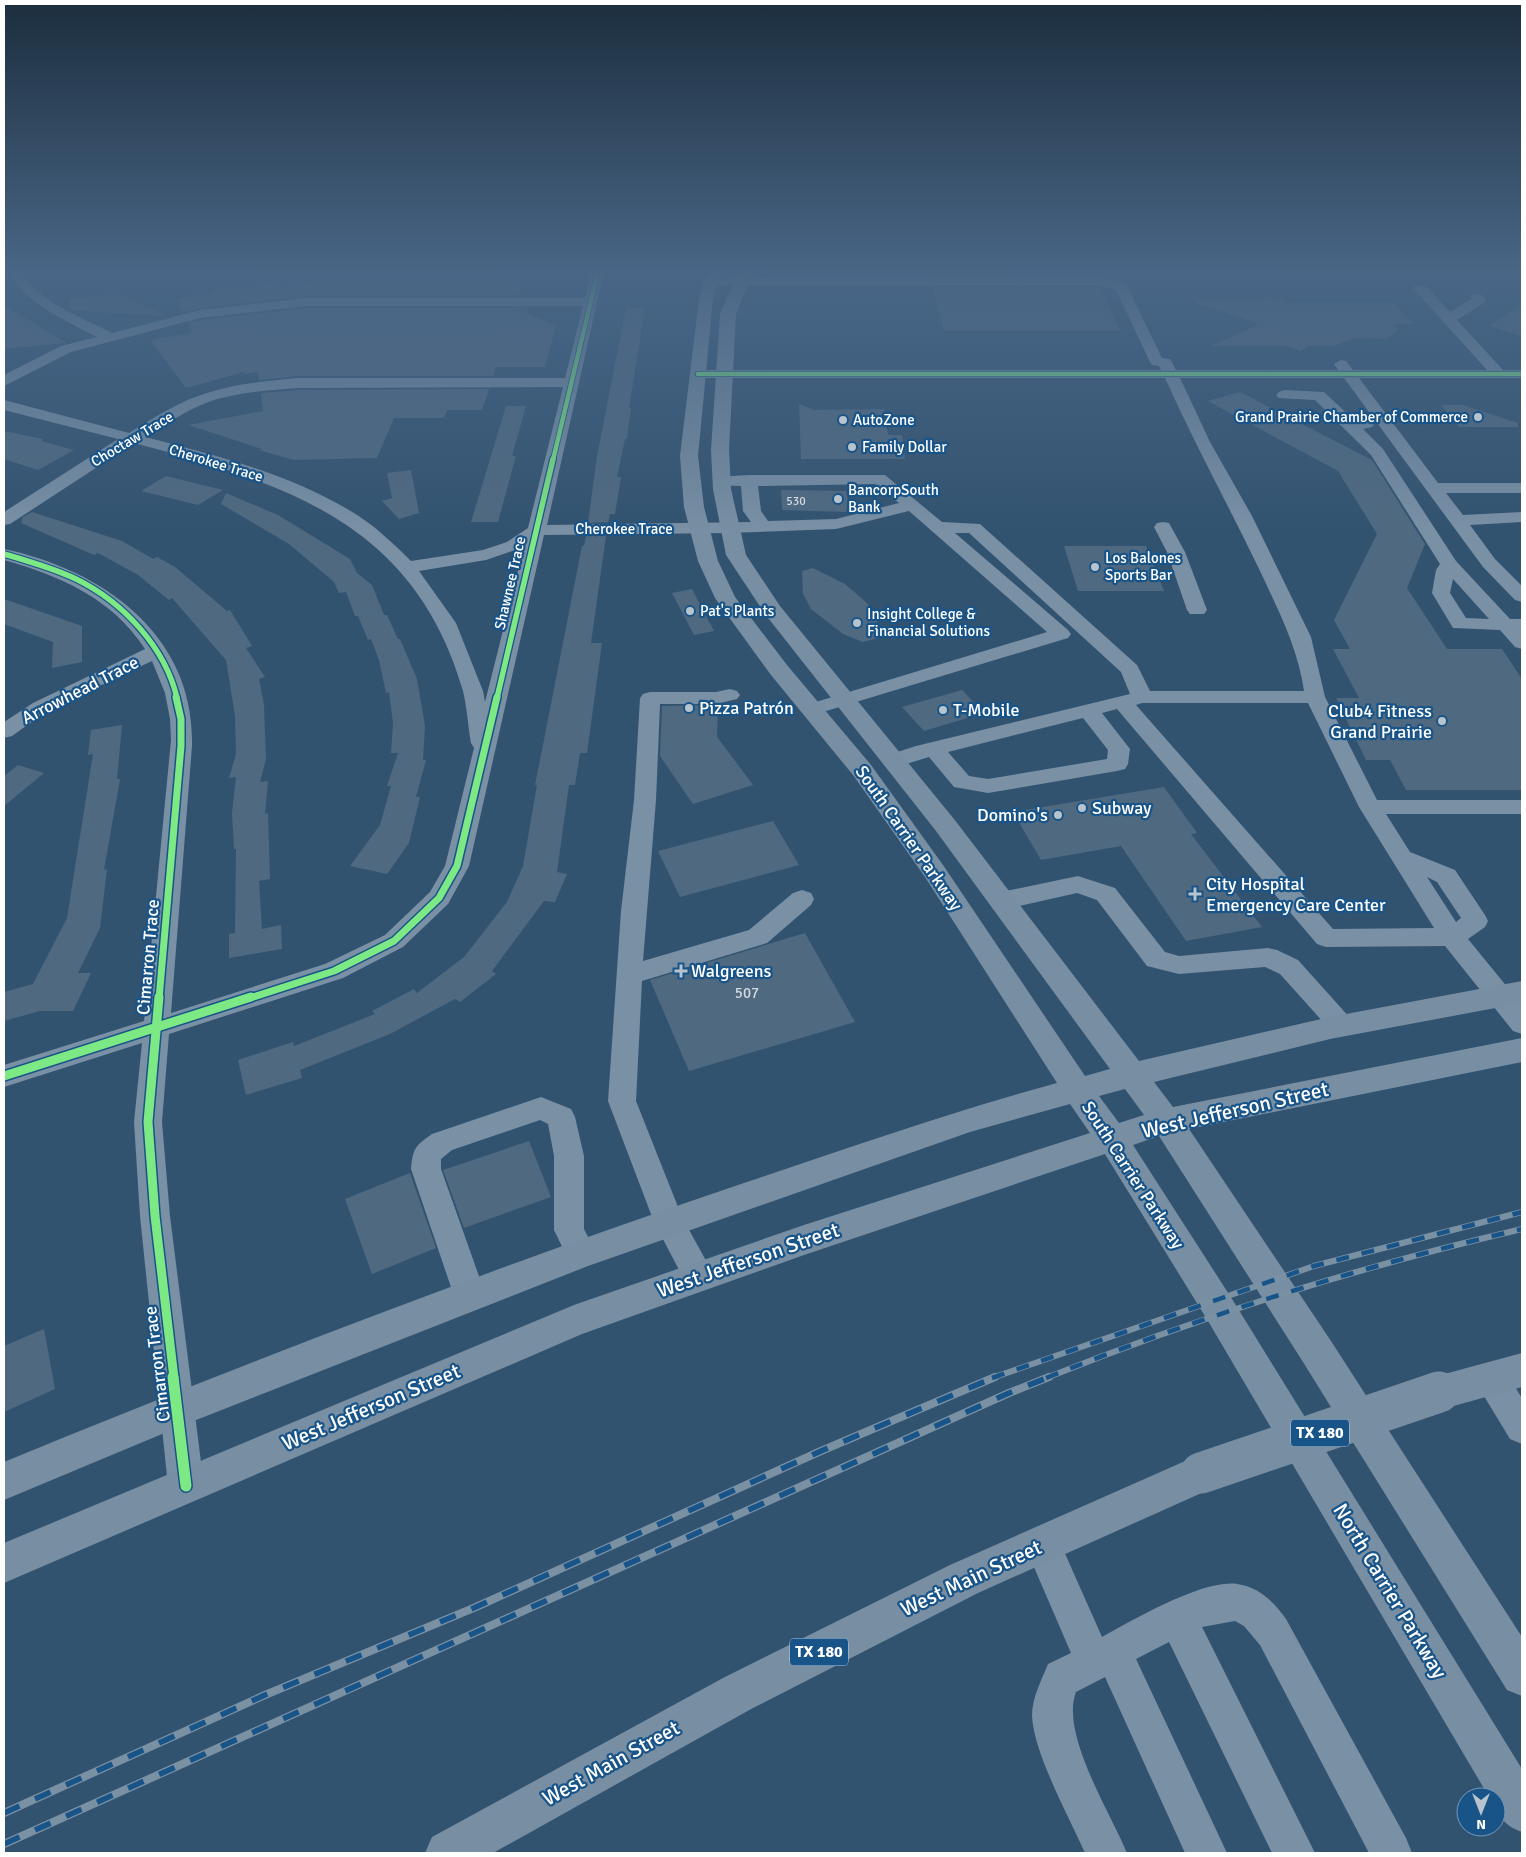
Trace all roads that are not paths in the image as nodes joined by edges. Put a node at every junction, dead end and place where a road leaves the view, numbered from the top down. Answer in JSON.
{"nodes":[{"id":1,"x":49,"y":358,"type":"edge"},
{"id":2,"x":577,"y":358,"type":"edge"},
{"id":3,"x":700,"y":358,"type":"edge"},
{"id":4,"x":725,"y":358,"type":"edge"},
{"id":5,"x":1159,"y":358,"type":"edge"},
{"id":6,"x":1484,"y":358,"type":"edge"},
{"id":7,"x":1488,"y":362,"type":"junction"},
{"id":8,"x":1522,"y":362,"type":"edge"},
{"id":9,"x":1164,"y":366,"type":"junction"},
{"id":10,"x":699,"y":368,"type":"junction"},
{"id":11,"x":724,"y":368,"type":"junction"},
{"id":12,"x":1344,"y":368,"type":"junction"},
{"id":13,"x":1499,"y":374,"type":"junction"},
{"id":14,"x":1522,"y":374,"type":"edge"},
{"id":15,"x":4,"y":381,"type":"edge"},
{"id":16,"x":572,"y":382,"type":"junction"},
{"id":17,"x":1284,"y":394,"type":"dead end"},
{"id":18,"x":4,"y":405,"type":"edge"},
{"id":19,"x":1349,"y":424,"type":"junction"},
{"id":20,"x":1386,"y":424,"type":"junction"},
{"id":21,"x":131,"y":438,"type":"junction"},
{"id":22,"x":749,"y":480,"type":"junction"},
{"id":23,"x":722,"y":481,"type":"junction"},
{"id":24,"x":1433,"y":488,"type":"junction"},
{"id":25,"x":1522,"y":488,"type":"edge"},
{"id":26,"x":912,"y":505,"type":"junction"},
{"id":27,"x":4,"y":520,"type":"edge"},
{"id":28,"x":1457,"y":521,"type":"junction"},
{"id":29,"x":1518,"y":521,"type":"edge"},
{"id":30,"x":763,"y":526,"type":"junction"},
{"id":31,"x":937,"y":526,"type":"junction"},
{"id":32,"x":1164,"y":527,"type":"dead end"},
{"id":33,"x":700,"y":528,"type":"junction"},
{"id":34,"x":729,"y":528,"type":"junction"},
{"id":35,"x":537,"y":530,"type":"junction"},
{"id":36,"x":4,"y":554,"type":"edge"},
{"id":37,"x":1449,"y":564,"type":"junction"},
{"id":38,"x":407,"y":566,"type":"junction"},
{"id":39,"x":1522,"y":596,"type":"edge"},
{"id":40,"x":1198,"y":610,"type":"dead end"},
{"id":41,"x":1513,"y":625,"type":"edge"},
{"id":42,"x":1085,"y":630,"type":"junction"},
{"id":43,"x":1061,"y":634,"type":"junction"},
{"id":44,"x":1522,"y":643,"type":"edge"},
{"id":45,"x":158,"y":651,"type":"junction"},
{"id":46,"x":730,"y":695,"type":"dead end"},
{"id":47,"x":1315,"y":697,"type":"junction"},
{"id":48,"x":1132,"y":699,"type":"junction"},
{"id":49,"x":844,"y":701,"type":"junction"},
{"id":50,"x":813,"y":708,"type":"junction"},
{"id":51,"x":1088,"y":710,"type":"junction"},
{"id":52,"x":4,"y":731,"type":"edge"},
{"id":53,"x":934,"y":749,"type":"junction"},
{"id":54,"x":484,"y":752,"type":"junction"},
{"id":55,"x":893,"y":761,"type":"junction"},
{"id":56,"x":1370,"y":807,"type":"junction"},
{"id":57,"x":1522,"y":807,"type":"edge"},
{"id":58,"x":802,"y":899,"type":"dead end"},
{"id":59,"x":1001,"y":901,"type":"junction"},
{"id":60,"x":1452,"y":937,"type":"junction"},
{"id":61,"x":629,"y":970,"type":"junction"},
{"id":62,"x":1511,"y":993,"type":"edge"},
{"id":63,"x":1522,"y":1024,"type":"edge"},
{"id":64,"x":1342,"y":1026,"type":"junction"},
{"id":65,"x":156,"y":1028,"type":"junction"},
{"id":66,"x":1522,"y":1050,"type":"edge"},
{"id":67,"x":1132,"y":1075,"type":"junction"},
{"id":68,"x":4,"y":1076,"type":"edge"},
{"id":69,"x":1078,"y":1091,"type":"junction"},
{"id":70,"x":1166,"y":1121,"type":"junction"},
{"id":71,"x":1112,"y":1139,"type":"junction"},
{"id":72,"x":669,"y":1222,"type":"junction"},
{"id":73,"x":581,"y":1253,"type":"junction"},
{"id":74,"x":699,"y":1277,"type":"junction"},
{"id":75,"x":470,"y":1296,"type":"junction"},
{"id":76,"x":1257,"y":1373,"type":"joint"},
{"id":77,"x":1506,"y":1374,"type":"edge"},
{"id":78,"x":178,"y":1409,"type":"junction"},
{"id":79,"x":1522,"y":1427,"type":"edge"},
{"id":80,"x":4,"y":1481,"type":"edge"},
{"id":81,"x":186,"y":1486,"type":"junction"},
{"id":82,"x":1042,"y":1544,"type":"junction"},
{"id":83,"x":4,"y":1563,"type":"edge"},
{"id":84,"x":1178,"y":1619,"type":"junction"},
{"id":85,"x":1104,"y":1657,"type":"junction"},
{"id":86,"x":1522,"y":1675,"type":"edge"},
{"id":87,"x":1522,"y":1810,"type":"edge"},
{"id":88,"x":448,"y":1853,"type":"edge"},
{"id":89,"x":1106,"y":1853,"type":"edge"},
{"id":90,"x":1206,"y":1853,"type":"edge"},
{"id":91,"x":1294,"y":1853,"type":"edge"},
{"id":92,"x":1391,"y":1853,"type":"edge"}],
"edges":[{"from":1,"to":15,"type":"street"},
{"from":2,"to":16,"type":"street","name":"Shawnee Trace"},
{"from":3,"to":10,"type":"main road","name":"South Carrier Parkway"},
{"from":4,"to":11,"type":"main road","name":"South Carrier Parkway"},
{"from":5,"to":9,"type":"street"},
{"from":6,"to":7,"type":"street"},
{"from":7,"to":8,"type":"street"},
{"from":7,"to":12,"type":"street"},
{"from":7,"to":13,"type":"street"},
{"from":9,"to":11,"type":"street"},
{"from":9,"to":12,"type":"street"},
{"from":9,"to":47,"type":"street"},
{"from":10,"to":11,"type":"street"},
{"from":10,"to":33,"type":"main road","name":"South Carrier Parkway"},
{"from":11,"to":23,"type":"main road","name":"South Carrier Parkway"},
{"from":12,"to":13,"type":"street"},
{"from":12,"to":20,"type":"street"},
{"from":13,"to":14,"type":"street"},
{"from":16,"to":21,"type":"street","name":"Choctaw Trace"},
{"from":16,"to":35,"type":"street","name":"Shawnee Trace"},
{"from":17,"to":19,"type":"street"},
{"from":18,"to":21,"type":"street","name":"Cherokee Trace"},
{"from":19,"to":20,"type":"street"},
{"from":19,"to":37,"type":"street"},
{"from":20,"to":24,"type":"street"},
{"from":21,"to":27,"type":"street","name":"Choctaw Trace"},
{"from":21,"to":38,"type":"street","name":"Cherokee Trace"},
{"from":22,"to":23,"type":"street"},
{"from":22,"to":26,"type":"street"},
{"from":22,"to":30,"type":"street"},
{"from":23,"to":34,"type":"main road","name":"South Carrier Parkway"},
{"from":24,"to":25,"type":"street"},
{"from":24,"to":28,"type":"street"},
{"from":26,"to":30,"type":"street","name":"Cherokee Trace"},
{"from":26,"to":31,"type":"street"},
{"from":28,"to":29,"type":"street"},
{"from":28,"to":39,"type":"street"},
{"from":30,"to":34,"type":"street","name":"Cherokee Trace"},
{"from":31,"to":42,"type":"street"},
{"from":31,"to":43,"type":"street"},
{"from":32,"to":40,"type":"street"},
{"from":33,"to":34,"type":"street","name":"Cherokee Trace"},
{"from":33,"to":35,"type":"street","name":"Cherokee Trace"},
{"from":33,"to":50,"type":"main road","name":"South Carrier Parkway"},
{"from":34,"to":49,"type":"main road","name":"South Carrier Parkway"},
{"from":35,"to":38,"type":"street"},
{"from":35,"to":54,"type":"street","name":"Shawnee Trace"},
{"from":36,"to":45,"type":"street","name":"Cimarron Trace"},
{"from":37,"to":41,"type":"street"},
{"from":37,"to":41,"type":"street"},
{"from":38,"to":54,"type":"street","name":"Cherokee Trace"},
{"from":41,"to":44,"type":"street"},
{"from":42,"to":43,"type":"street"},
{"from":42,"to":48,"type":"street"},
{"from":43,"to":49,"type":"street"},
{"from":45,"to":52,"type":"street","name":"Arrowhead Trace"},
{"from":45,"to":65,"type":"street","name":"Cimarron Trace"},
{"from":46,"to":61,"type":"street"},
{"from":47,"to":48,"type":"street"},
{"from":47,"to":56,"type":"street"},
{"from":48,"to":51,"type":"street"},
{"from":48,"to":60,"type":"street"},
{"from":49,"to":50,"type":"street"},
{"from":49,"to":55,"type":"main road","name":"South Carrier Parkway"},
{"from":50,"to":69,"type":"main road","name":"South Carrier Parkway"},
{"from":51,"to":53,"type":"street"},
{"from":51,"to":53,"type":"street"},
{"from":53,"to":55,"type":"street"},
{"from":54,"to":65,"type":"street","name":"Shawnee Trace"},
{"from":55,"to":59,"type":"main road","name":"South Carrier Parkway"},
{"from":56,"to":57,"type":"street"},
{"from":56,"to":60,"type":"street"},
{"from":58,"to":61,"type":"street"},
{"from":59,"to":64,"type":"street"},
{"from":59,"to":67,"type":"main road","name":"South Carrier Parkway"},
{"from":60,"to":62,"type":"street"},
{"from":61,"to":72,"type":"street"},
{"from":62,"to":63,"type":"street"},
{"from":62,"to":64,"type":"main road"},
{"from":64,"to":67,"type":"main road"},
{"from":65,"to":68,"type":"street","name":"Shawnee Trace"},
{"from":65,"to":78,"type":"street","name":"Cimarron Trace"},
{"from":66,"to":70,"type":"main road","name":"West Jefferson Street"},
{"from":67,"to":69,"type":"main road"},
{"from":67,"to":70,"type":"main road","name":"South Carrier Parkway"},
{"from":69,"to":71,"type":"main road","name":"South Carrier Parkway"},
{"from":69,"to":72,"type":"main road"},
{"from":70,"to":71,"type":"main road","name":"West Jefferson Street"},
{"from":70,"to":86,"type":"main road","name":"South Carrier Parkway"},
{"from":71,"to":74,"type":"main road","name":"West Jefferson Street"},
{"from":71,"to":76,"type":"main road","name":"South Carrier Parkway"},
{"from":72,"to":73,"type":"main road"},
{"from":72,"to":74,"type":"street"},
{"from":73,"to":75,"type":"main road"},
{"from":73,"to":75,"type":"street"},
{"from":74,"to":81,"type":"main road","name":"West Jefferson Street"},
{"from":75,"to":78,"type":"main road"},
{"from":76,"to":87,"type":"main road","name":"North Carrier Parkway"},
{"from":77,"to":79,"type":"street"},
{"from":77,"to":82,"type":"main road","name":"West Main Street","number":"TX 180","bridge":true},
{"from":78,"to":80,"type":"main road"},
{"from":78,"to":81,"type":"street","name":"Cimarron Trace"},
{"from":81,"to":83,"type":"main road","name":"West Jefferson Street"},
{"from":82,"to":85,"type":"street"},
{"from":82,"to":88,"type":"main road","name":"West Main Street","number":"TX 180"},
{"from":84,"to":85,"type":"street"},
{"from":84,"to":91,"type":"street"},
{"from":84,"to":92,"type":"street"},
{"from":85,"to":89,"type":"street"},
{"from":85,"to":90,"type":"street"}]}
